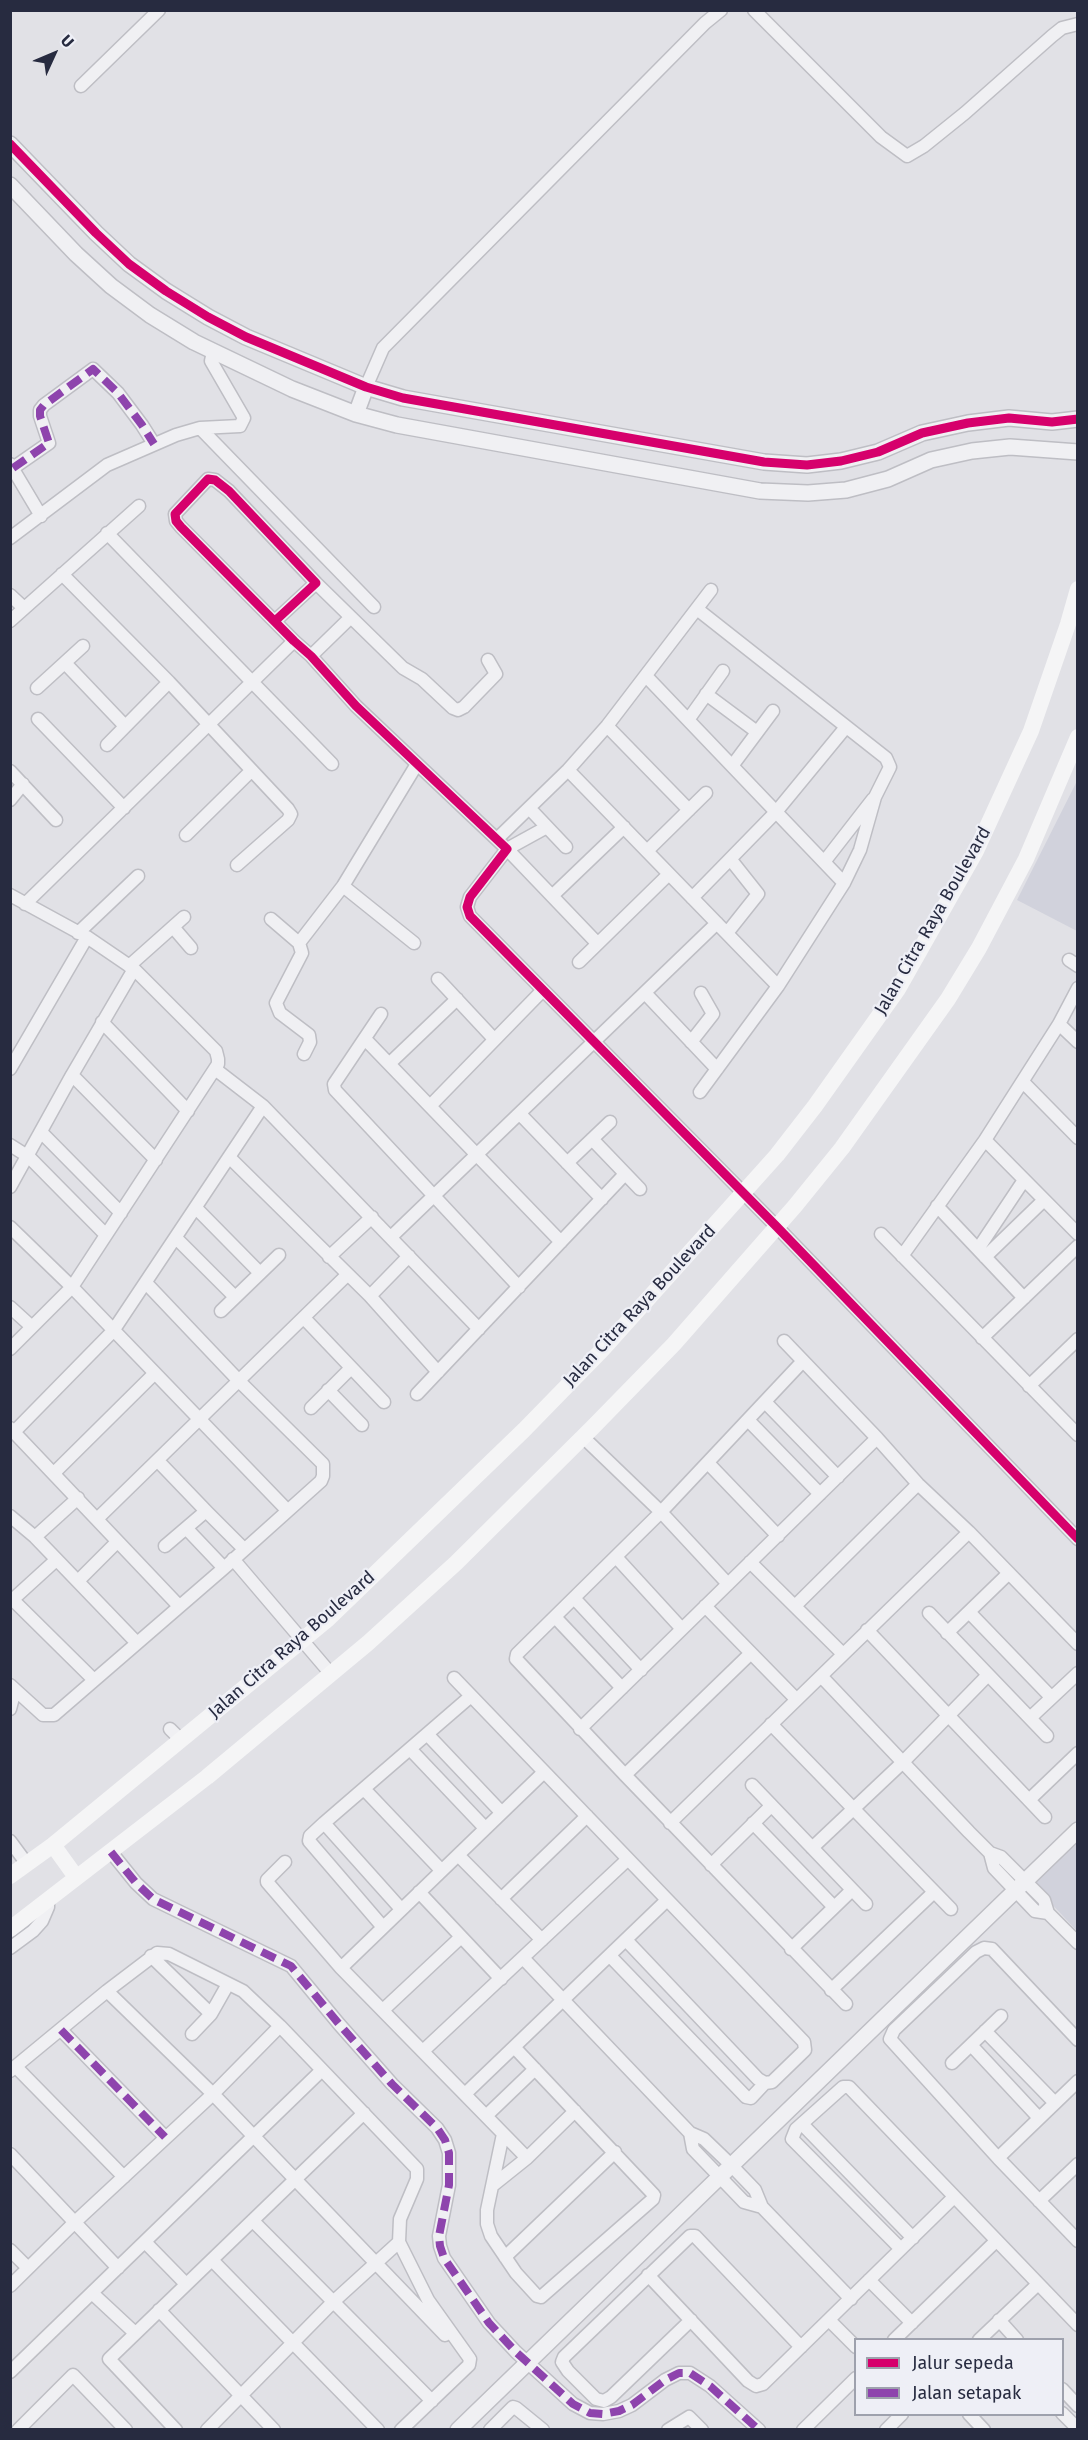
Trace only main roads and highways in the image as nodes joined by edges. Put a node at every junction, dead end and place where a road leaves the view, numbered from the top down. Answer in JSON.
{"nodes":[{"id":1,"x":1077,"y":589,"type":"edge"},
{"id":2,"x":1077,"y":737,"type":"edge"},
{"id":3,"x":53,"y":1845,"type":"junction"},
{"id":4,"x":10,"y":1876,"type":"edge"},
{"id":5,"x":76,"y":1877,"type":"junction"},
{"id":6,"x":10,"y":1929,"type":"edge"}],
"edges":[{"from":1,"to":3,"type":"main road","name":"Jalan Citra Raya Boulevard"},
{"from":2,"to":5,"type":"main road"},
{"from":3,"to":4,"type":"main road","name":"Jalan Citra Raya Boulevard"},
{"from":3,"to":5,"type":"main road"},
{"from":5,"to":6,"type":"main road"}]}
